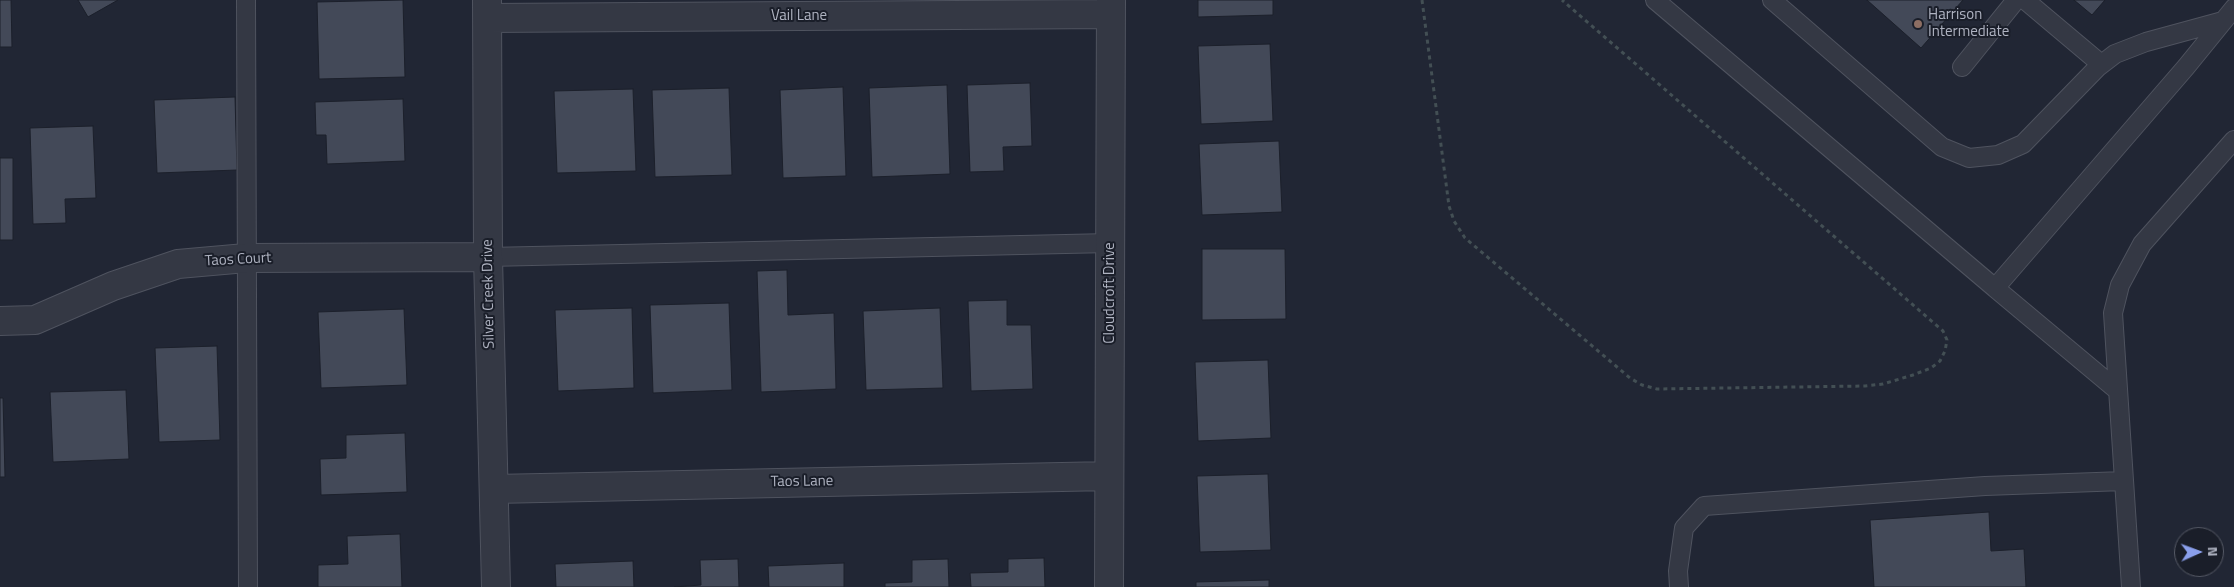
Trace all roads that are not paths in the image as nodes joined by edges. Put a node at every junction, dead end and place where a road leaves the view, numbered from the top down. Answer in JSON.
{"nodes":[{"id":1,"x":246,"y":0,"type":"edge"},
{"id":2,"x":1655,"y":0,"type":"edge"},
{"id":3,"x":1772,"y":0,"type":"edge"},
{"id":4,"x":2016,"y":0,"type":"edge"},
{"id":5,"x":2025,"y":0,"type":"edge"},
{"id":6,"x":1111,"y":7,"type":"edge"},
{"id":7,"x":488,"y":9,"type":"edge"},
{"id":8,"x":2229,"y":14,"type":"edge"},
{"id":9,"x":2101,"y":64,"type":"junction"},
{"id":10,"x":1962,"y":67,"type":"dead end"},
{"id":11,"x":2234,"y":140,"type":"edge"},
{"id":12,"x":1110,"y":243,"type":"junction"},
{"id":13,"x":488,"y":257,"type":"junction"},
{"id":14,"x":246,"y":258,"type":"junction"},
{"id":15,"x":1995,"y":288,"type":"junction"},
{"id":16,"x":0,"y":321,"type":"edge"},
{"id":17,"x":2117,"y":390,"type":"junction"},
{"id":18,"x":1109,"y":476,"type":"junction"},
{"id":19,"x":2124,"y":481,"type":"junction"},
{"id":20,"x":494,"y":489,"type":"junction"},
{"id":21,"x":248,"y":587,"type":"edge"},
{"id":22,"x":496,"y":587,"type":"edge"},
{"id":23,"x":1109,"y":587,"type":"edge"},
{"id":24,"x":1679,"y":587,"type":"edge"},
{"id":25,"x":2131,"y":587,"type":"edge"}],
"edges":[{"from":1,"to":14,"type":"lane"},
{"from":2,"to":15,"type":"lane"},
{"from":3,"to":9,"type":"lane"},
{"from":4,"to":10,"type":"lane"},
{"from":5,"to":9,"type":"lane"},
{"from":6,"to":7,"type":"street","name":"Vail Lane"},
{"from":6,"to":12,"type":"street","name":"Cloudcroft Drive"},
{"from":7,"to":13,"type":"street","name":"Silver Creek Drive"},
{"from":8,"to":9,"type":"lane"},
{"from":8,"to":15,"type":"lane"},
{"from":11,"to":17,"type":"lane"},
{"from":12,"to":13,"type":"lane"},
{"from":12,"to":18,"type":"street","name":"Cloudcroft Drive"},
{"from":13,"to":14,"type":"street","name":"Taos Court"},
{"from":13,"to":20,"type":"street","name":"Silver Creek Drive"},
{"from":14,"to":16,"type":"street","name":"Taos Court"},
{"from":14,"to":21,"type":"lane"},
{"from":15,"to":17,"type":"lane"},
{"from":17,"to":19,"type":"lane"},
{"from":18,"to":20,"type":"street","name":"Taos Lane"},
{"from":18,"to":23,"type":"street","name":"Cloudcroft Drive"},
{"from":19,"to":24,"type":"lane"},
{"from":19,"to":25,"type":"lane"},
{"from":20,"to":22,"type":"street","name":"Silver Creek Drive"}]}
